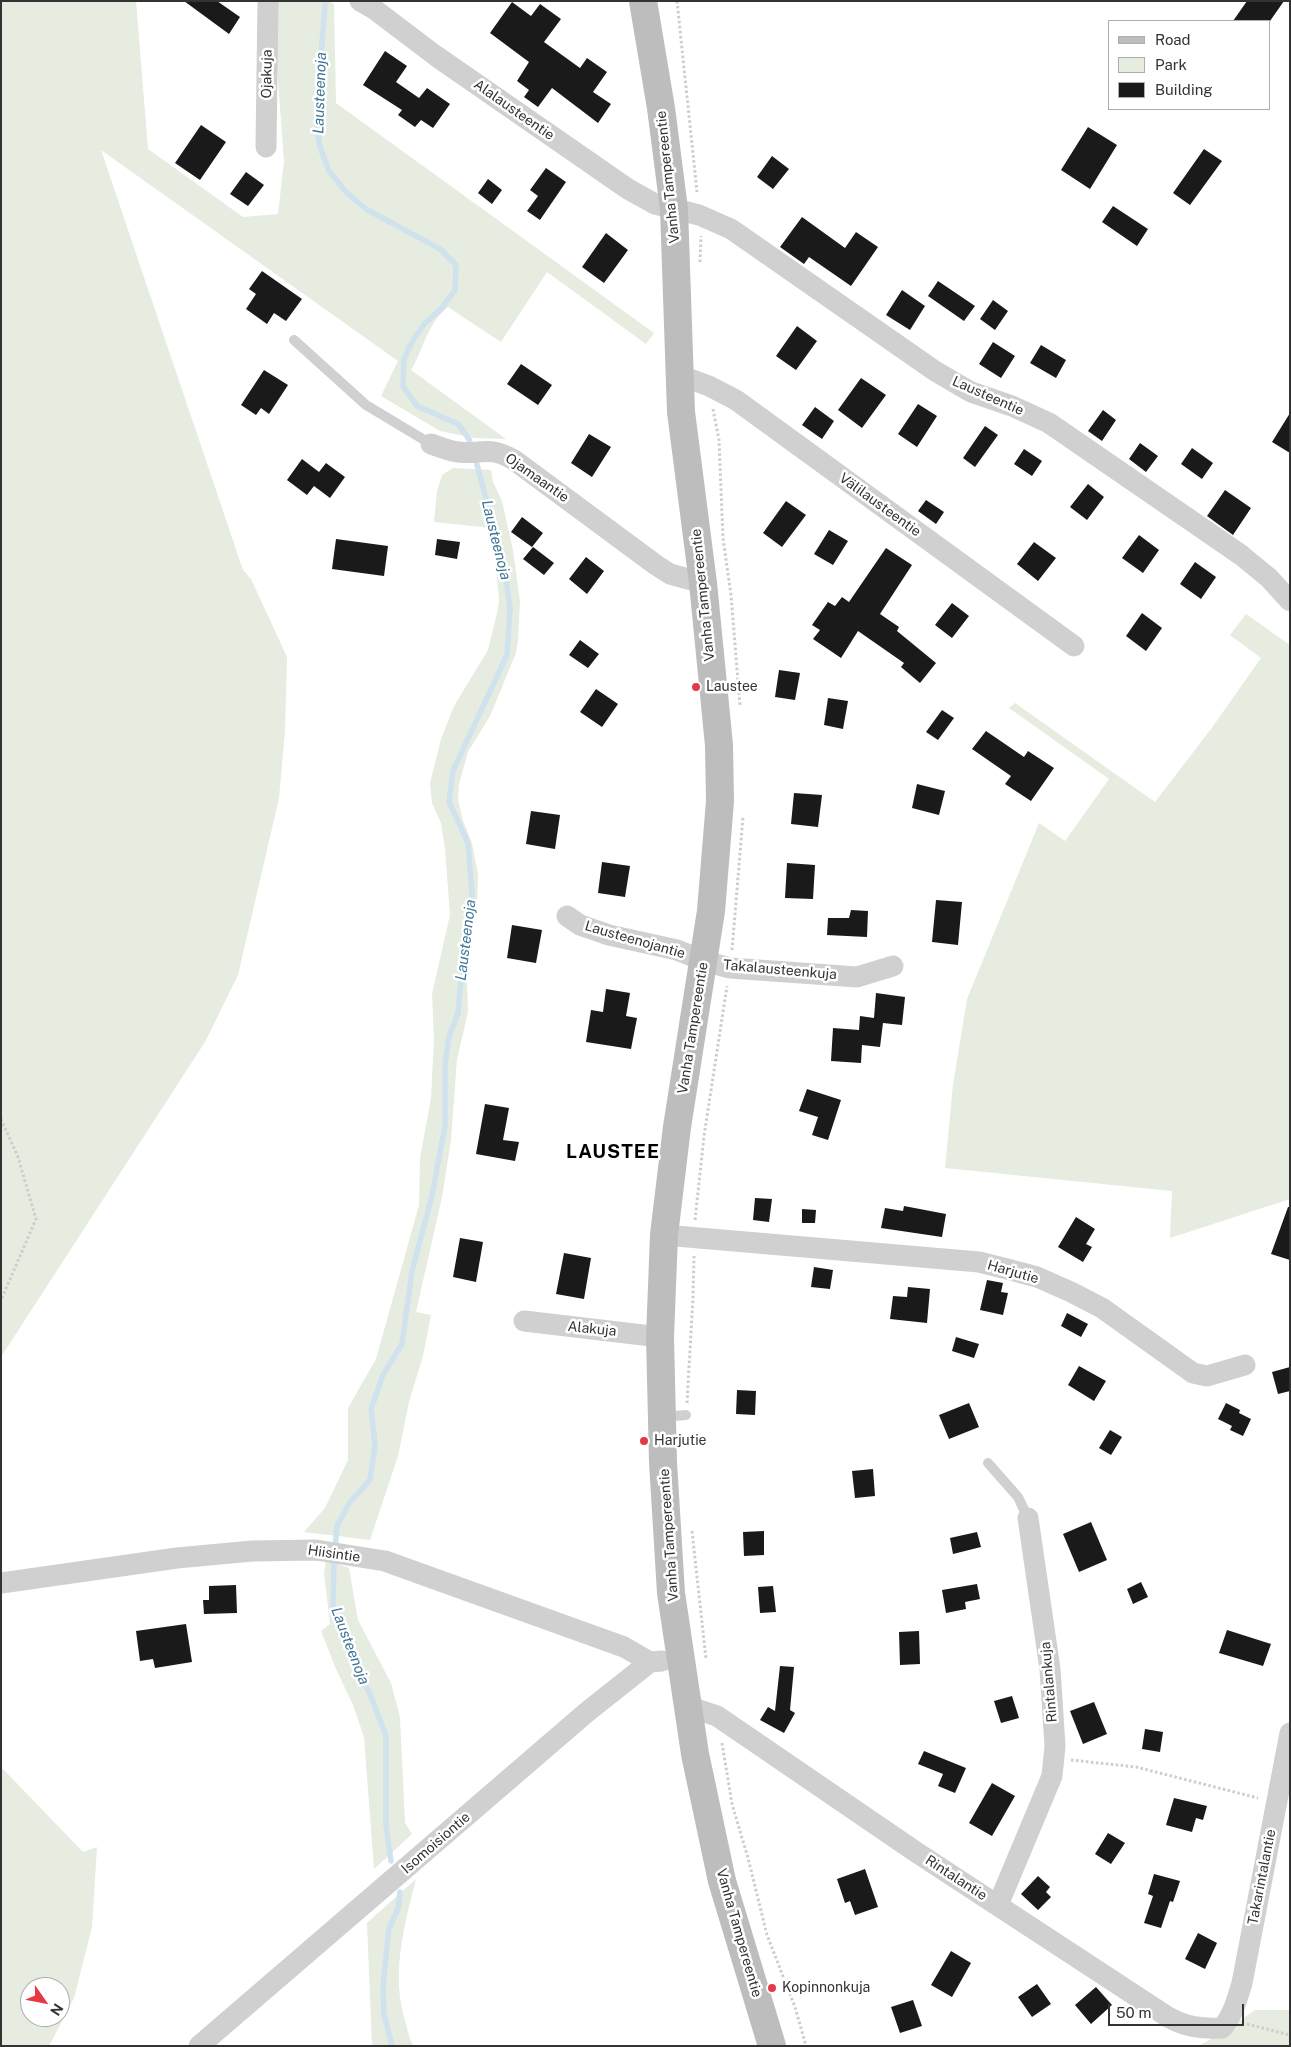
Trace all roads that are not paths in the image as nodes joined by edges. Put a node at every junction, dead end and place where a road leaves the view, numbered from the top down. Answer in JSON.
{"nodes":[{"id":1,"x":268,"y":1,"type":"edge"},
{"id":2,"x":360,"y":1,"type":"edge"},
{"id":3,"x":643,"y":1,"type":"edge"},
{"id":4,"x":266,"y":147,"type":"dead end"},
{"id":5,"x":674,"y":209,"type":"junction"},
{"id":6,"x":294,"y":340,"type":"dead end"},
{"id":7,"x":679,"y":375,"type":"junction"},
{"id":8,"x":431,"y":444,"type":"joint"},
{"id":9,"x":702,"y":583,"type":"junction"},
{"id":10,"x":1290,"y":602,"type":"edge"},
{"id":11,"x":1074,"y":646,"type":"dead end"},
{"id":12,"x":567,"y":916,"type":"dead end"},
{"id":13,"x":704,"y":961,"type":"junction"},
{"id":14,"x":893,"y":966,"type":"dead end"},
{"id":15,"x":664,"y":1235,"type":"junction"},
{"id":16,"x":524,"y":1321,"type":"dead end"},
{"id":17,"x":660,"y":1337,"type":"junction"},
{"id":18,"x":1245,"y":1365,"type":"dead end"},
{"id":19,"x":988,"y":1463,"type":"dead end"},
{"id":20,"x":1028,"y":1518,"type":"joint"},
{"id":21,"x":1,"y":1583,"type":"edge"},
{"id":22,"x":682,"y":1658,"type":"junction"},
{"id":23,"x":650,"y":1662,"type":"junction"},
{"id":24,"x":687,"y":1706,"type":"junction"},
{"id":25,"x":1290,"y":1733,"type":"edge"},
{"id":26,"x":1283,"y":1802,"type":"edge"},
{"id":27,"x":998,"y":1905,"type":"junction"},
{"id":28,"x":1229,"y":2020,"type":"joint"},
{"id":29,"x":199,"y":2046,"type":"edge"},
{"id":30,"x":772,"y":2046,"type":"edge"}],
"edges":[{"from":1,"to":4,"type":"street","name":"Ojakuja"},
{"from":2,"to":5,"type":"street","name":"Alalausteentie"},
{"from":3,"to":5,"type":"main road","name":"Vanha Tampereentie"},
{"from":5,"to":7,"type":"main road","name":"Vanha Tampereentie"},
{"from":5,"to":10,"type":"street","name":"Lausteentie"},
{"from":6,"to":8,"type":"lane","name":"Ojamaantie"},
{"from":7,"to":9,"type":"main road","name":"Vanha Tampereentie"},
{"from":7,"to":11,"type":"street","name":"Välilausteentie"},
{"from":8,"to":9,"type":"street","name":"Ojamaantie"},
{"from":9,"to":13,"type":"main road","name":"Vanha Tampereentie"},
{"from":12,"to":13,"type":"street","name":"Lausteenojantie"},
{"from":13,"to":14,"type":"street","name":"Takalausteenkuja"},
{"from":13,"to":15,"type":"main road","name":"Vanha Tampereentie"},
{"from":15,"to":17,"type":"main road","name":"Vanha Tampereentie"},
{"from":15,"to":18,"type":"street","name":"Harjutie"},
{"from":16,"to":17,"type":"street","name":"Alakuja"},
{"from":17,"to":22,"type":"main road","name":"Vanha Tampereentie"},
{"from":19,"to":20,"type":"lane","name":"Rintalankuja"},
{"from":20,"to":27,"type":"street","name":"Rintalankuja"},
{"from":21,"to":23,"type":"street","name":"Hiisintie"},
{"from":22,"to":23,"type":"street"},
{"from":22,"to":24,"type":"main road","name":"Vanha Tampereentie"},
{"from":23,"to":29,"type":"street","name":"Isomoisiontie"},
{"from":24,"to":27,"type":"street","name":"Rintalantie"},
{"from":24,"to":30,"type":"main road","name":"Vanha Tampereentie"},
{"from":25,"to":26,"type":"street","name":"Takarintalantie"},
{"from":26,"to":28,"type":"street","name":"Takarintalantie"},
{"from":27,"to":28,"type":"street","name":"Rintalantie"}]}
